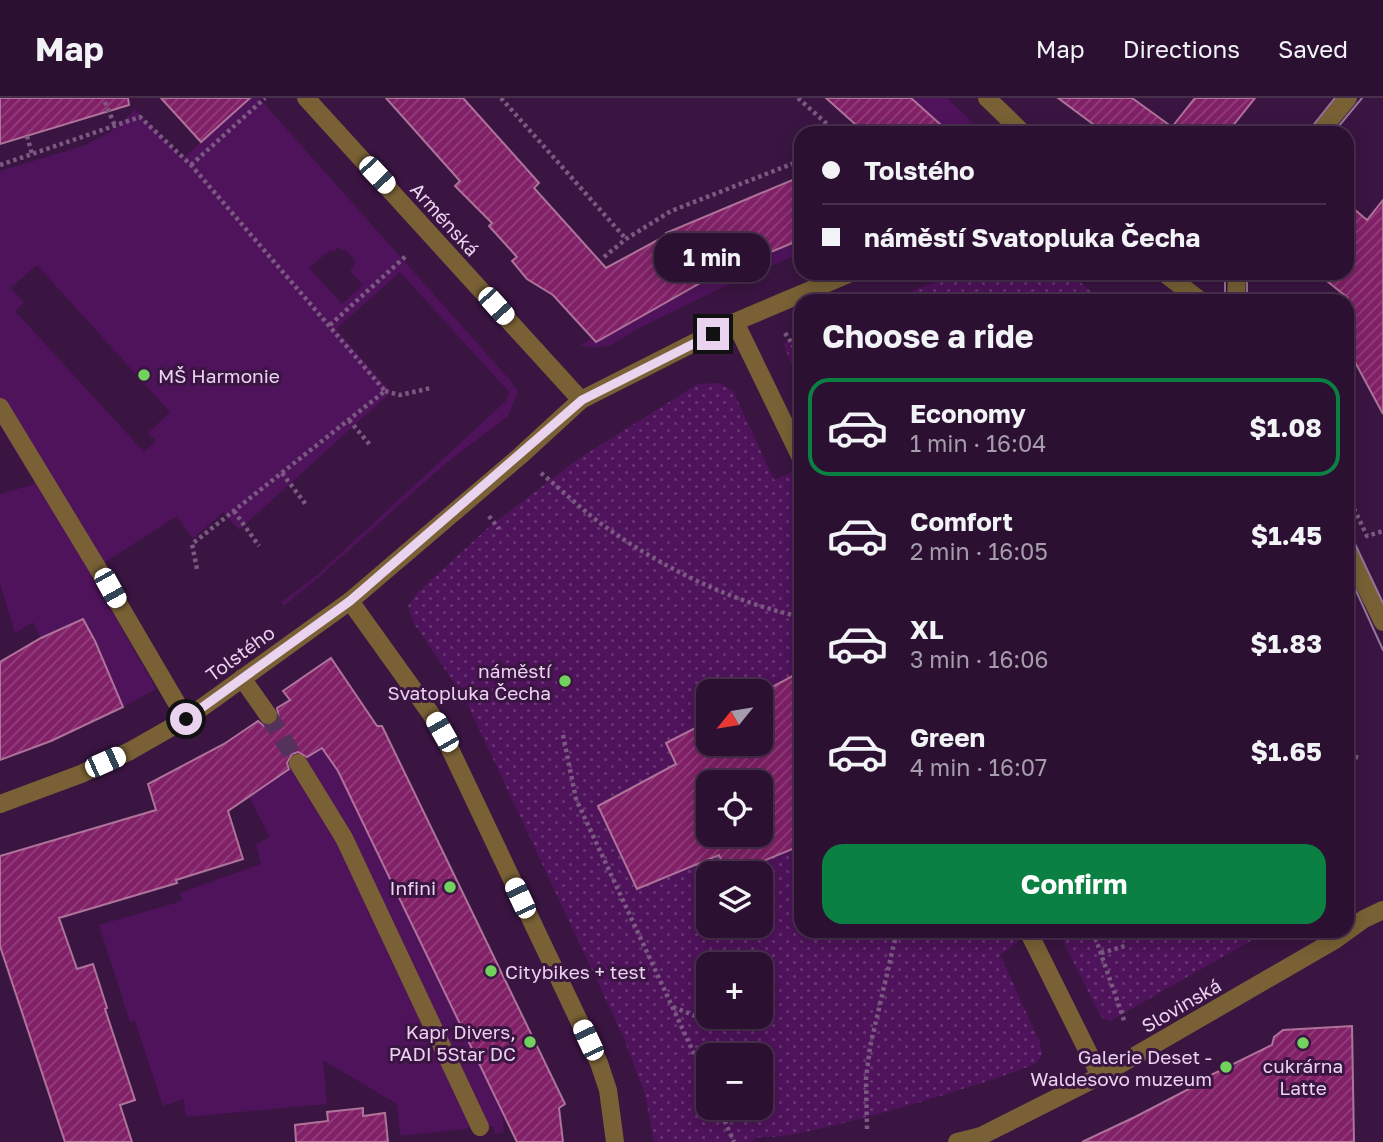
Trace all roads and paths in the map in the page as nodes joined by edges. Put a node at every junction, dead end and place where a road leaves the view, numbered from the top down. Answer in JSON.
{"nodes":[{"id":1,"x":265,"y":98,"type":"edge"},
{"id":2,"x":306,"y":98,"type":"edge"},
{"id":3,"x":501,"y":98,"type":"edge"},
{"id":4,"x":798,"y":98,"type":"edge"},
{"id":5,"x":987,"y":98,"type":"edge"},
{"id":6,"x":1348,"y":98,"type":"edge"},
{"id":7,"x":106,"y":102,"type":"dead end"},
{"id":8,"x":115,"y":126,"type":"junction"},
{"id":9,"x":829,"y":126,"type":"edge"},
{"id":10,"x":1016,"y":126,"type":"edge"},
{"id":11,"x":1325,"y":126,"type":"edge"},
{"id":12,"x":27,"y":136,"type":"dead end"},
{"id":13,"x":32,"y":154,"type":"junction"},
{"id":14,"x":794,"y":163,"type":"edge"},
{"id":15,"x":0,"y":165,"type":"edge"},
{"id":16,"x":191,"y":165,"type":"junction"},
{"id":17,"x":626,"y":239,"type":"junction"},
{"id":18,"x":407,"y":255,"type":"dead end"},
{"id":19,"x":604,"y":257,"type":"dead end"},
{"id":20,"x":834,"y":280,"type":"edge"},
{"id":21,"x":1173,"y":280,"type":"edge"},
{"id":22,"x":801,"y":294,"type":"edge"},
{"id":23,"x":1192,"y":294,"type":"edge"},
{"id":24,"x":794,"y":297,"type":"edge"},
{"id":25,"x":735,"y":322,"type":"junction"},
{"id":26,"x":330,"y":326,"type":"junction"},
{"id":27,"x":785,"y":333,"type":"dead end"},
{"id":28,"x":794,"y":347,"type":"edge"},
{"id":29,"x":431,"y":388,"type":"dead end"},
{"id":30,"x":385,"y":391,"type":"junction"},
{"id":31,"x":582,"y":400,"type":"junction"},
{"id":32,"x":0,"y":407,"type":"edge"},
{"id":33,"x":349,"y":420,"type":"junction"},
{"id":34,"x":794,"y":444,"type":"edge"},
{"id":35,"x":371,"y":446,"type":"dead end"},
{"id":36,"x":282,"y":473,"type":"junction"},
{"id":37,"x":541,"y":473,"type":"dead end"},
{"id":38,"x":307,"y":506,"type":"dead end"},
{"id":39,"x":1354,"y":509,"type":"edge"},
{"id":40,"x":234,"y":511,"type":"junction"},
{"id":41,"x":489,"y":516,"type":"dead end"},
{"id":42,"x":499,"y":529,"type":"dead end"},
{"id":43,"x":1383,"y":531,"type":"edge"},
{"id":44,"x":259,"y":546,"type":"dead end"},
{"id":45,"x":1354,"y":563,"type":"edge"},
{"id":46,"x":197,"y":569,"type":"dead end"},
{"id":47,"x":350,"y":601,"type":"junction"},
{"id":48,"x":794,"y":615,"type":"edge"},
{"id":49,"x":1383,"y":622,"type":"edge"},
{"id":50,"x":242,"y":678,"type":"junction"},
{"id":51,"x":268,"y":715,"type":"tunnel mouth"},
{"id":52,"x":186,"y":719,"type":"junction"},
{"id":53,"x":563,"y":735,"type":"dead end"},
{"id":54,"x":1354,"y":756,"type":"edge"},
{"id":55,"x":1360,"y":758,"type":"dead end"},
{"id":56,"x":298,"y":763,"type":"tunnel mouth"},
{"id":57,"x":0,"y":804,"type":"edge"},
{"id":58,"x":1383,"y":910,"type":"edge"},
{"id":59,"x":1354,"y":926,"type":"edge"},
{"id":60,"x":895,"y":938,"type":"edge"},
{"id":61,"x":1031,"y":938,"type":"edge"},
{"id":62,"x":1096,"y":938,"type":"edge"},
{"id":63,"x":1338,"y":938,"type":"edge"},
{"id":64,"x":1125,"y":946,"type":"dead end"},
{"id":65,"x":1101,"y":953,"type":"junction"},
{"id":66,"x":672,"y":1007,"type":"junction"},
{"id":67,"x":696,"y":1016,"type":"edge"},
{"id":68,"x":1125,"y":1023,"type":"dead end"},
{"id":69,"x":696,"y":1058,"type":"edge"},
{"id":70,"x":1100,"y":1076,"type":"junction"},
{"id":71,"x":724,"y":1120,"type":"edge"},
{"id":72,"x":481,"y":1127,"type":"dead end"},
{"id":73,"x":867,"y":1129,"type":"dead end"},
{"id":74,"x":982,"y":1139,"type":"edge"},
{"id":75,"x":615,"y":1142,"type":"edge"},
{"id":76,"x":734,"y":1142,"type":"edge"},
{"id":77,"x":957,"y":1142,"type":"edge"}],
"edges":[{"from":1,"to":16,"type":"path"},
{"from":2,"to":31,"type":"street","name":"Arménská"},
{"from":3,"to":17,"type":"path"},
{"from":4,"to":9,"type":"path"},
{"from":5,"to":10,"type":"street"},
{"from":6,"to":11,"type":"street"},
{"from":7,"to":8,"type":"path"},
{"from":8,"to":13,"type":"path"},
{"from":8,"to":16,"type":"path"},
{"from":12,"to":13,"type":"path"},
{"from":13,"to":15,"type":"path"},
{"from":14,"to":17,"type":"path"},
{"from":16,"to":26,"type":"path"},
{"from":17,"to":19,"type":"path"},
{"from":18,"to":26,"type":"path"},
{"from":20,"to":22,"type":"street"},
{"from":21,"to":23,"type":"street"},
{"from":24,"to":25,"type":"street"},
{"from":25,"to":31,"type":"street"},
{"from":25,"to":34,"type":"street"},
{"from":26,"to":30,"type":"path"},
{"from":27,"to":28,"type":"path"},
{"from":29,"to":30,"type":"path"},
{"from":30,"to":33,"type":"path"},
{"from":31,"to":47,"type":"street"},
{"from":32,"to":52,"type":"street"},
{"from":33,"to":35,"type":"path"},
{"from":33,"to":36,"type":"path"},
{"from":36,"to":38,"type":"path"},
{"from":36,"to":40,"type":"path"},
{"from":37,"to":48,"type":"path"},
{"from":39,"to":43,"type":"path"},
{"from":40,"to":44,"type":"path"},
{"from":40,"to":46,"type":"path"},
{"from":41,"to":42,"type":"path"},
{"from":45,"to":49,"type":"street"},
{"from":47,"to":50,"type":"street","name":"Tolstého"},
{"from":47,"to":75,"type":"street"},
{"from":50,"to":51,"type":"street"},
{"from":50,"to":52,"type":"street","name":"Tolstého"},
{"from":52,"to":57,"type":"street","name":"Tolstého"},
{"from":53,"to":66,"type":"path"},
{"from":54,"to":55,"type":"path"},
{"from":56,"to":72,"type":"street"},
{"from":58,"to":59,"type":"street","name":"Slovinská"},
{"from":60,"to":73,"type":"path"},
{"from":61,"to":70,"type":"street"},
{"from":62,"to":65,"type":"path"},
{"from":63,"to":70,"type":"street","name":"Slovinská"},
{"from":64,"to":65,"type":"path"},
{"from":65,"to":68,"type":"path"},
{"from":66,"to":67,"type":"path"},
{"from":66,"to":69,"type":"path"},
{"from":70,"to":74,"type":"street","name":"Slovinská"},
{"from":71,"to":76,"type":"path"},
{"from":74,"to":77,"type":"street","name":"Slovinská"}]}
